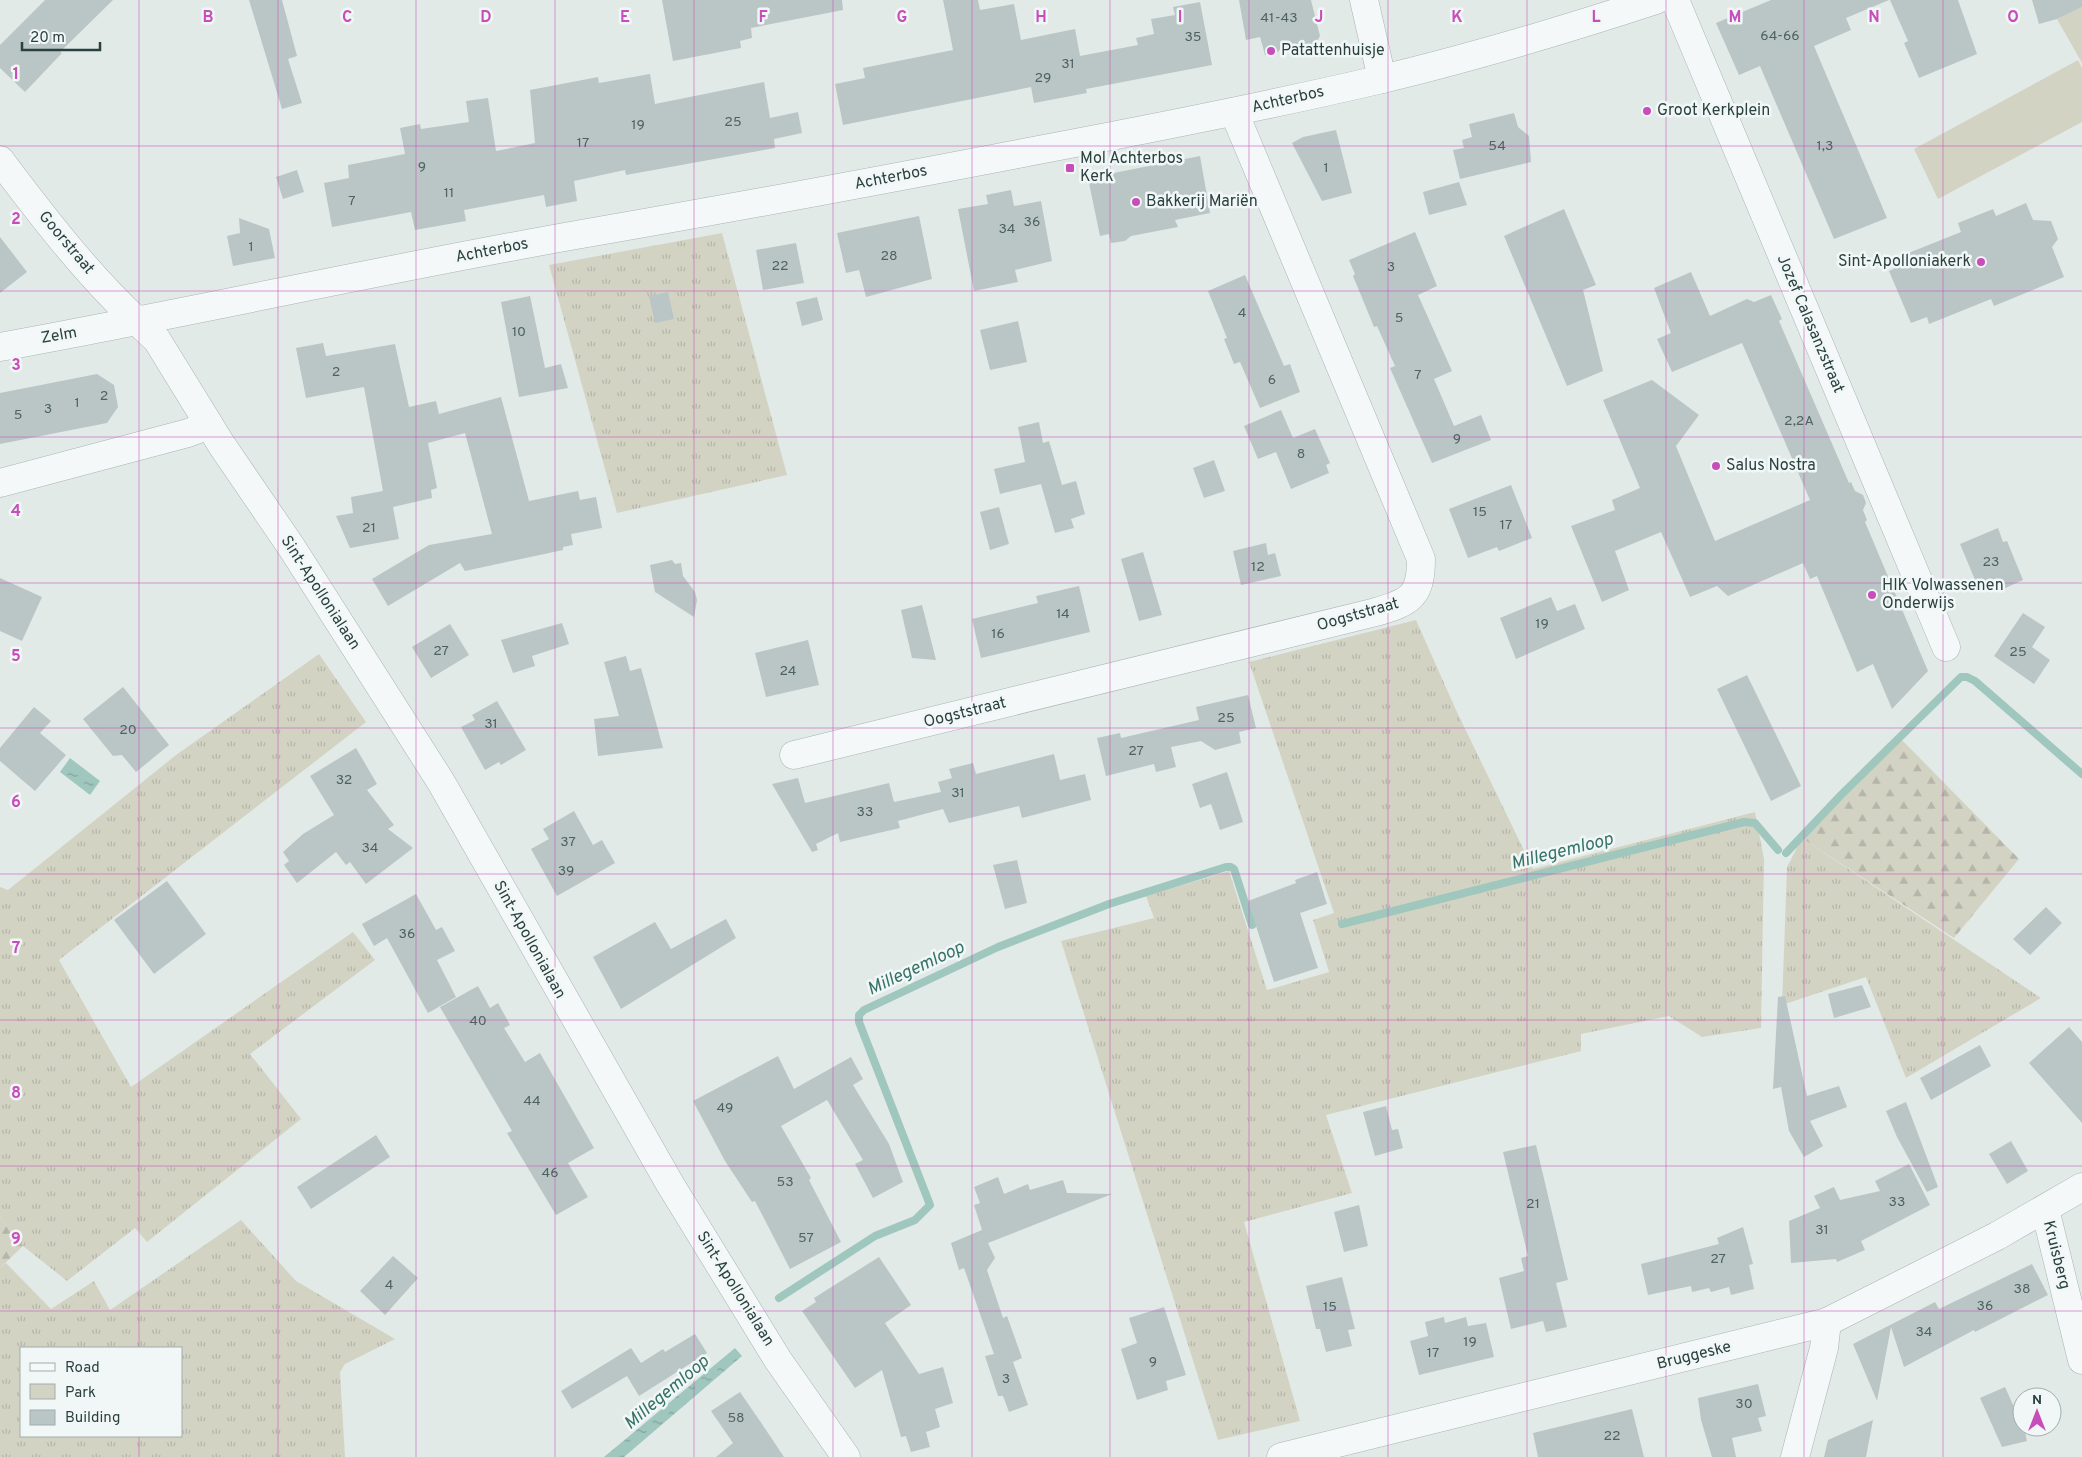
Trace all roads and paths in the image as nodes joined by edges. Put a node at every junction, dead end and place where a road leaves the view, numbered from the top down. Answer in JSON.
{"nodes":[{"id":1,"x":1364,"y":0,"type":"edge"},
{"id":2,"x":1656,"y":0,"type":"edge"},
{"id":3,"x":1675,"y":0,"type":"edge"},
{"id":4,"x":1382,"y":79,"type":"junction"},
{"id":5,"x":1234,"y":112,"type":"junction"},
{"id":6,"x":0,"y":160,"type":"edge"},
{"id":7,"x":128,"y":324,"type":"junction"},
{"id":8,"x":0,"y":347,"type":"edge"},
{"id":9,"x":209,"y":425,"type":"junction"},
{"id":10,"x":0,"y":483,"type":"edge"},
{"id":11,"x":1946,"y":647,"type":"dead end"},
{"id":12,"x":794,"y":756,"type":"dead end"},
{"id":13,"x":2082,"y":1187,"type":"edge"},
{"id":14,"x":2045,"y":1209,"type":"junction"},
{"id":15,"x":1827,"y":1322,"type":"junction"},
{"id":16,"x":2082,"y":1360,"type":"edge"},
{"id":17,"x":846,"y":1457,"type":"edge"},
{"id":18,"x":1281,"y":1457,"type":"edge"},
{"id":19,"x":1795,"y":1457,"type":"edge"}],
"edges":[{"from":1,"to":4,"type":"street"},
{"from":2,"to":4,"type":"street","name":"Achterbos"},
{"from":3,"to":11,"type":"street","name":"Jozef Calasanzstraat"},
{"from":4,"to":5,"type":"street","name":"Achterbos"},
{"from":5,"to":7,"type":"street","name":"Achterbos"},
{"from":5,"to":12,"type":"street","name":"Oogststraat"},
{"from":6,"to":7,"type":"street","name":"Goorstraat"},
{"from":7,"to":8,"type":"street","name":"Zelm"},
{"from":7,"to":9,"type":"street","name":"Sint-Apollonialaan"},
{"from":9,"to":10,"type":"street"},
{"from":9,"to":17,"type":"street","name":"Sint-Apollonialaan"},
{"from":13,"to":14,"type":"street","name":"Bruggeske"},
{"from":14,"to":15,"type":"street","name":"Bruggeske"},
{"from":14,"to":16,"type":"street","name":"Kruisberg"},
{"from":15,"to":18,"type":"street","name":"Bruggeske"},
{"from":15,"to":19,"type":"street"}]}
